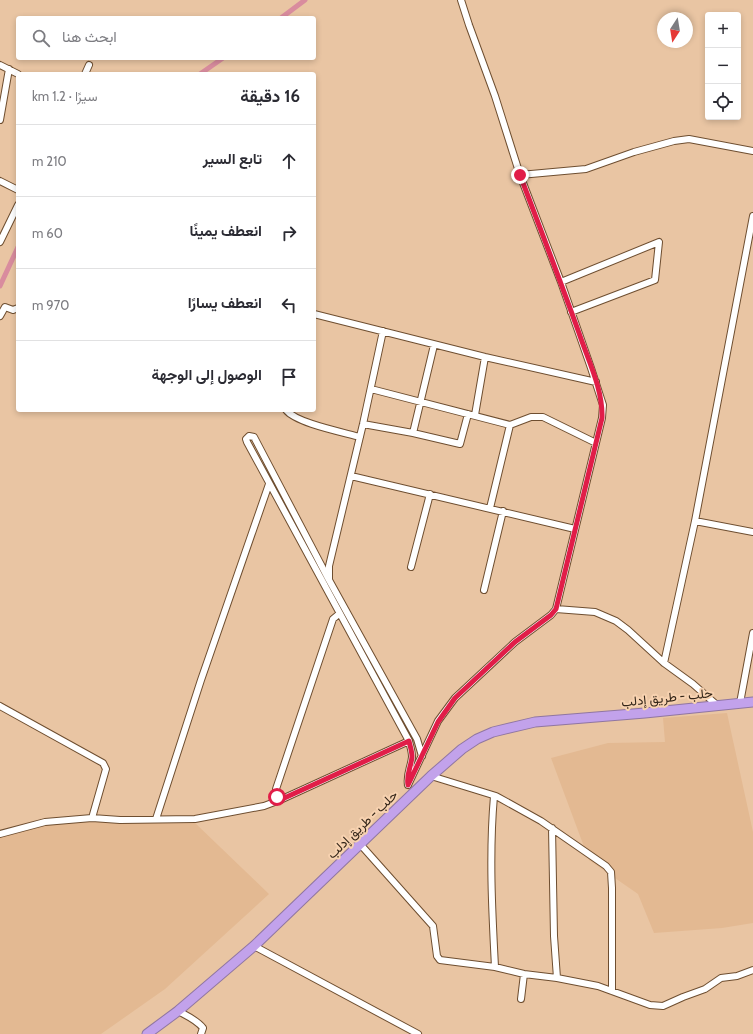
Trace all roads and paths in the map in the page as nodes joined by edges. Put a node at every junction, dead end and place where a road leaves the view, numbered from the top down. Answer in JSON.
{"nodes":[{"id":1,"x":461,"y":0,"type":"edge"},
{"id":2,"x":0,"y":65,"type":"edge"},
{"id":3,"x":89,"y":65,"type":"dead end"},
{"id":4,"x":9,"y":69,"type":"junction"},
{"id":5,"x":86,"y":72,"type":"edge"},
{"id":6,"x":16,"y":73,"type":"edge"},
{"id":7,"x":0,"y":120,"type":"edge"},
{"id":8,"x":753,"y":151,"type":"edge"},
{"id":9,"x":520,"y":175,"type":"junction"},
{"id":10,"x":0,"y":181,"type":"edge"},
{"id":11,"x":16,"y":189,"type":"edge"},
{"id":12,"x":16,"y":209,"type":"edge"},
{"id":13,"x":753,"y":216,"type":"edge"},
{"id":14,"x":0,"y":242,"type":"edge"},
{"id":15,"x":561,"y":282,"type":"junction"},
{"id":16,"x":16,"y":309,"type":"edge"},
{"id":17,"x":571,"y":312,"type":"junction"},
{"id":18,"x":316,"y":314,"type":"edge"},
{"id":19,"x":0,"y":316,"type":"edge"},
{"id":20,"x":383,"y":331,"type":"junction"},
{"id":21,"x":434,"y":344,"type":"junction"},
{"id":22,"x":486,"y":357,"type":"junction"},
{"id":23,"x":596,"y":382,"type":"junction"},
{"id":24,"x":371,"y":389,"type":"junction"},
{"id":25,"x":420,"y":402,"type":"junction"},
{"id":26,"x":287,"y":412,"type":"edge"},
{"id":27,"x":468,"y":414,"type":"junction"},
{"id":28,"x":475,"y":415,"type":"junction"},
{"id":29,"x":363,"y":424,"type":"junction"},
{"id":30,"x":510,"y":425,"type":"junction"},
{"id":31,"x":413,"y":433,"type":"junction"},
{"id":32,"x":360,"y":437,"type":"junction"},
{"id":33,"x":596,"y":443,"type":"junction"},
{"id":34,"x":351,"y":476,"type":"junction"},
{"id":35,"x":270,"y":484,"type":"junction"},
{"id":36,"x":430,"y":494,"type":"junction"},
{"id":37,"x":490,"y":508,"type":"junction"},
{"id":38,"x":503,"y":511,"type":"junction"},
{"id":39,"x":695,"y":521,"type":"junction"},
{"id":40,"x":575,"y":529,"type":"junction"},
{"id":41,"x":753,"y":532,"type":"edge"},
{"id":42,"x":411,"y":567,"type":"dead end"},
{"id":43,"x":329,"y":580,"type":"junction"},
{"id":44,"x":326,"y":590,"type":"junction"},
{"id":45,"x":484,"y":590,"type":"dead end"},
{"id":46,"x":556,"y":609,"type":"junction"},
{"id":47,"x":339,"y":614,"type":"junction"},
{"id":48,"x":753,"y":633,"type":"edge"},
{"id":49,"x":664,"y":662,"type":"junction"},
{"id":50,"x":753,"y":702,"type":"edge"},
{"id":51,"x":740,"y":703,"type":"junction"},
{"id":52,"x":0,"y":706,"type":"edge"},
{"id":53,"x":718,"y":706,"type":"junction"},
{"id":54,"x":409,"y":741,"type":"junction"},
{"id":55,"x":422,"y":756,"type":"junction"},
{"id":56,"x":431,"y":776,"type":"junction"},
{"id":57,"x":411,"y":789,"type":"junction"},
{"id":58,"x":494,"y":796,"type":"junction"},
{"id":59,"x":280,"y":800,"type":"junction"},
{"id":60,"x":92,"y":818,"type":"junction"},
{"id":61,"x":156,"y":819,"type":"junction"},
{"id":62,"x":552,"y":828,"type":"junction"},
{"id":63,"x":0,"y":834,"type":"edge"},
{"id":64,"x":360,"y":844,"type":"junction"},
{"id":65,"x":254,"y":946,"type":"junction"},
{"id":66,"x":495,"y":967,"type":"junction"},
{"id":67,"x":753,"y":970,"type":"edge"},
{"id":68,"x":524,"y":974,"type":"junction"},
{"id":69,"x":557,"y":978,"type":"junction"},
{"id":70,"x":612,"y":991,"type":"junction"},
{"id":71,"x":521,"y":999,"type":"dead end"},
{"id":72,"x":178,"y":1011,"type":"junction"},
{"id":73,"x":147,"y":1034,"type":"edge"},
{"id":74,"x":201,"y":1034,"type":"edge"},
{"id":75,"x":418,"y":1034,"type":"edge"}],
"edges":[{"from":1,"to":9,"type":"street"},
{"from":2,"to":4,"type":"street"},
{"from":3,"to":5,"type":"street"},
{"from":4,"to":6,"type":"street"},
{"from":4,"to":7,"type":"street"},
{"from":8,"to":9,"type":"street"},
{"from":9,"to":15,"type":"street"},
{"from":10,"to":11,"type":"street"},
{"from":12,"to":14,"type":"street"},
{"from":13,"to":39,"type":"street"},
{"from":15,"to":17,"type":"street"},
{"from":15,"to":17,"type":"street"},
{"from":16,"to":19,"type":"street"},
{"from":17,"to":23,"type":"street"},
{"from":18,"to":20,"type":"street"},
{"from":20,"to":21,"type":"street"},
{"from":20,"to":24,"type":"street"},
{"from":21,"to":22,"type":"street"},
{"from":21,"to":25,"type":"street"},
{"from":22,"to":23,"type":"street"},
{"from":22,"to":28,"type":"street"},
{"from":23,"to":33,"type":"street"},
{"from":24,"to":25,"type":"street"},
{"from":24,"to":29,"type":"street"},
{"from":25,"to":27,"type":"street"},
{"from":25,"to":31,"type":"street"},
{"from":26,"to":32,"type":"street"},
{"from":27,"to":28,"type":"street"},
{"from":27,"to":31,"type":"street"},
{"from":28,"to":30,"type":"street"},
{"from":29,"to":31,"type":"street"},
{"from":29,"to":32,"type":"street"},
{"from":30,"to":33,"type":"street"},
{"from":30,"to":37,"type":"street"},
{"from":32,"to":34,"type":"street"},
{"from":33,"to":40,"type":"street"},
{"from":34,"to":36,"type":"street"},
{"from":34,"to":43,"type":"street"},
{"from":35,"to":43,"type":"street"},
{"from":35,"to":44,"type":"street"},
{"from":35,"to":61,"type":"street"},
{"from":36,"to":37,"type":"street"},
{"from":36,"to":42,"type":"street"},
{"from":37,"to":38,"type":"street"},
{"from":38,"to":40,"type":"street"},
{"from":38,"to":45,"type":"street"},
{"from":39,"to":41,"type":"street"},
{"from":39,"to":49,"type":"street"},
{"from":40,"to":46,"type":"street"},
{"from":43,"to":44,"type":"street"},
{"from":43,"to":55,"type":"street"},
{"from":44,"to":47,"type":"street"},
{"from":46,"to":49,"type":"street"},
{"from":46,"to":55,"type":"street"},
{"from":47,"to":54,"type":"street"},
{"from":47,"to":59,"type":"street"},
{"from":48,"to":51,"type":"street"},
{"from":49,"to":53,"type":"street"},
{"from":50,"to":51,"type":"highway","name":"حلب - طريق إدلب"},
{"from":51,"to":53,"type":"highway","name":"حلب - طريق إدلب"},
{"from":52,"to":60,"type":"street"},
{"from":53,"to":56,"type":"highway","name":"حلب - طريق إدلب"},
{"from":54,"to":57,"type":"street"},
{"from":54,"to":59,"type":"street"},
{"from":55,"to":57,"type":"street"},
{"from":56,"to":57,"type":"highway","name":"حلب - طريق إدلب"},
{"from":56,"to":58,"type":"street"},
{"from":57,"to":64,"type":"highway","name":"حلب - طريق إدلب"},
{"from":58,"to":62,"type":"street"},
{"from":58,"to":66,"type":"street"},
{"from":59,"to":61,"type":"street"},
{"from":60,"to":61,"type":"street"},
{"from":60,"to":63,"type":"street"},
{"from":62,"to":69,"type":"street"},
{"from":62,"to":70,"type":"street"},
{"from":64,"to":65,"type":"highway","name":"حلب - طريق إدلب"},
{"from":64,"to":66,"type":"street"},
{"from":65,"to":72,"type":"highway","name":"حلب - طريق إدلب"},
{"from":65,"to":75,"type":"street"},
{"from":66,"to":68,"type":"street"},
{"from":67,"to":70,"type":"street"},
{"from":68,"to":69,"type":"street"},
{"from":68,"to":71,"type":"street"},
{"from":69,"to":70,"type":"street"},
{"from":72,"to":73,"type":"highway","name":"حلب - طريق إدلب"},
{"from":72,"to":74,"type":"street"}]}
